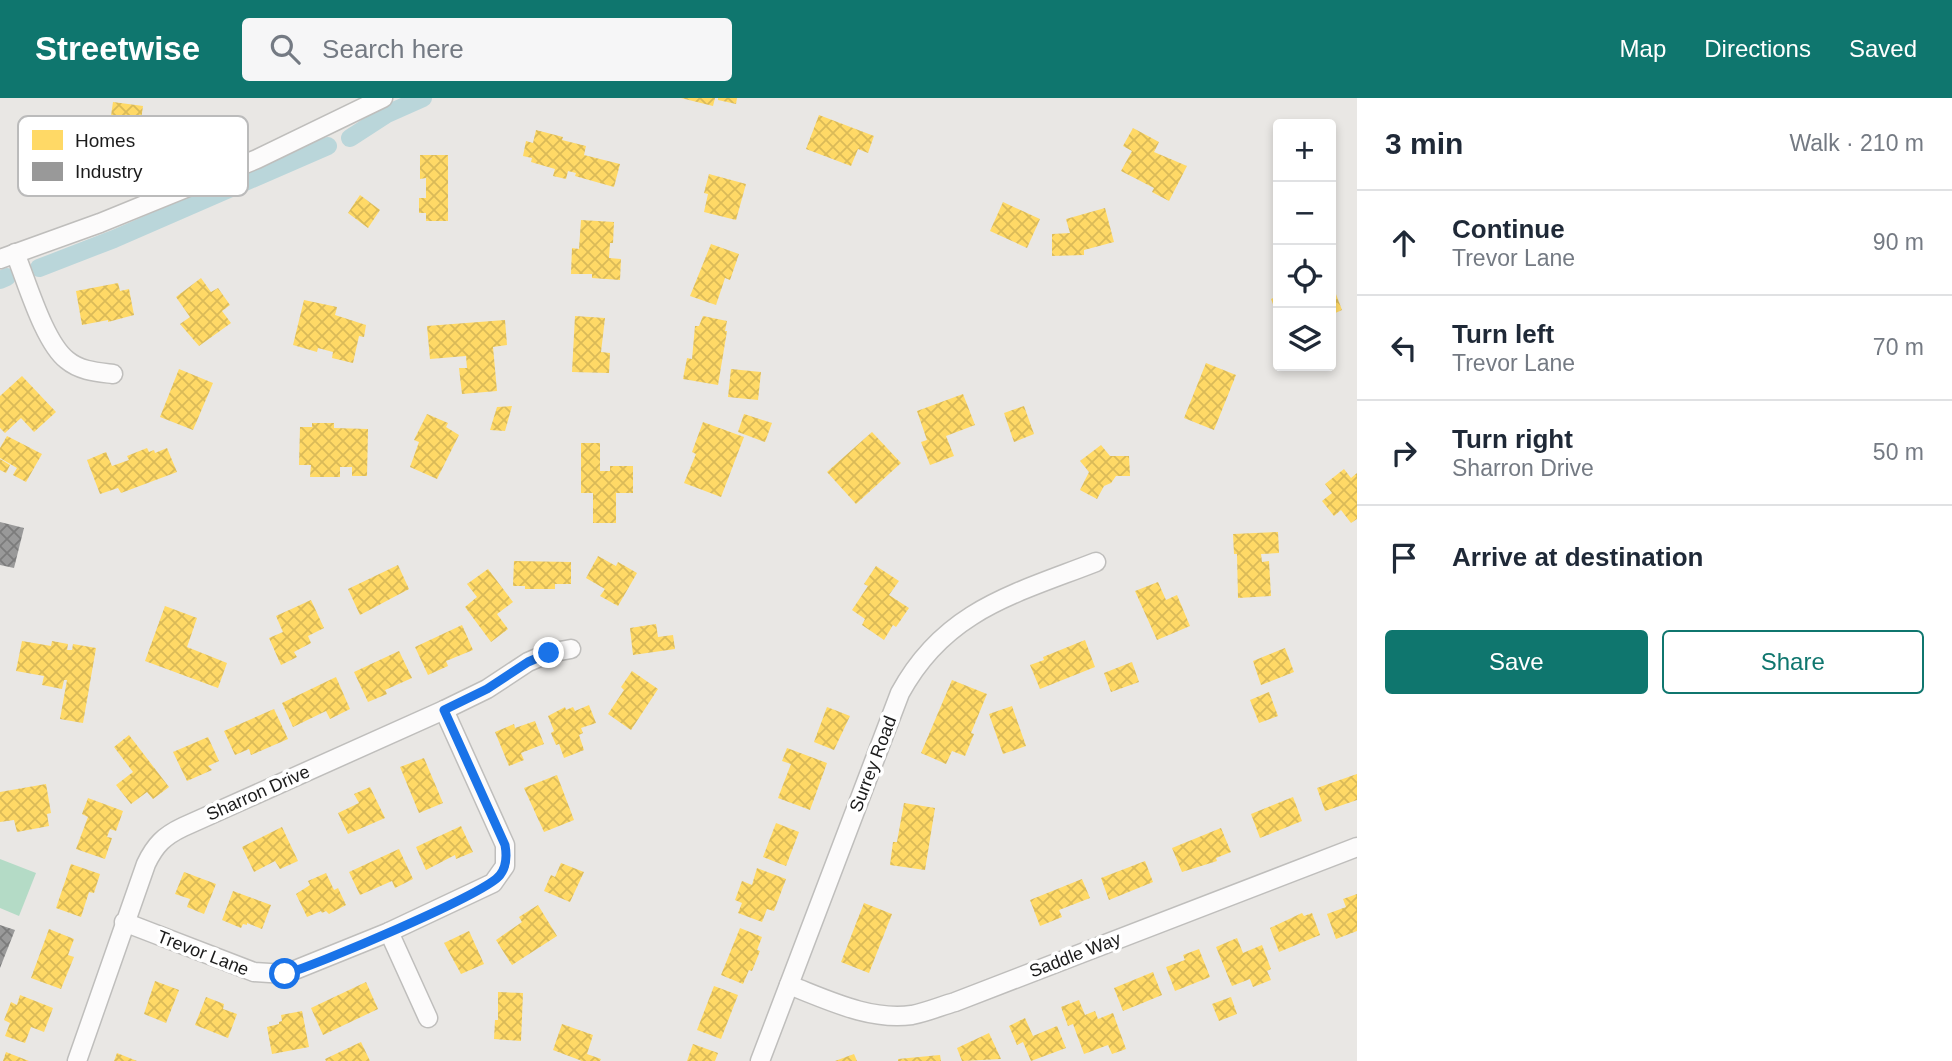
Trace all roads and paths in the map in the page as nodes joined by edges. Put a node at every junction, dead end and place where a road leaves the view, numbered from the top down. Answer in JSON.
{"nodes":[{"id":1,"x":383,"y":98,"type":"edge"},
{"id":2,"x":248,"y":163,"type":"edge"},
{"id":3,"x":166,"y":196,"type":"edge"},
{"id":4,"x":8,"y":256,"type":"edge"},
{"id":5,"x":113,"y":374,"type":"dead end"},
{"id":6,"x":1096,"y":562,"type":"dead end"},
{"id":7,"x":571,"y":649,"type":"dead end"},
{"id":8,"x":444,"y":710,"type":"junction"},
{"id":9,"x":1357,"y":847,"type":"edge"},
{"id":10,"x":124,"y":922,"type":"junction"},
{"id":11,"x":389,"y":932,"type":"junction"},
{"id":12,"x":789,"y":985,"type":"junction"},
{"id":13,"x":428,"y":1018,"type":"dead end"},
{"id":14,"x":77,"y":1061,"type":"edge"},
{"id":15,"x":760,"y":1061,"type":"edge"}],
"edges":[{"from":1,"to":2,"type":"street"},
{"from":3,"to":4,"type":"street"},
{"from":4,"to":5,"type":"street"},
{"from":6,"to":12,"type":"street","name":"Surrey Road"},
{"from":7,"to":8,"type":"street","name":"Sharron Drive"},
{"from":8,"to":10,"type":"street","name":"Sharron Drive"},
{"from":8,"to":11,"type":"street","name":"Trevor Lane"},
{"from":9,"to":12,"type":"street","name":"Saddle Way"},
{"from":10,"to":11,"type":"street","name":"Trevor Lane"},
{"from":10,"to":14,"type":"street","name":"Sharron Drive"},
{"from":11,"to":13,"type":"street"},
{"from":12,"to":15,"type":"street","name":"Surrey Road"}]}
